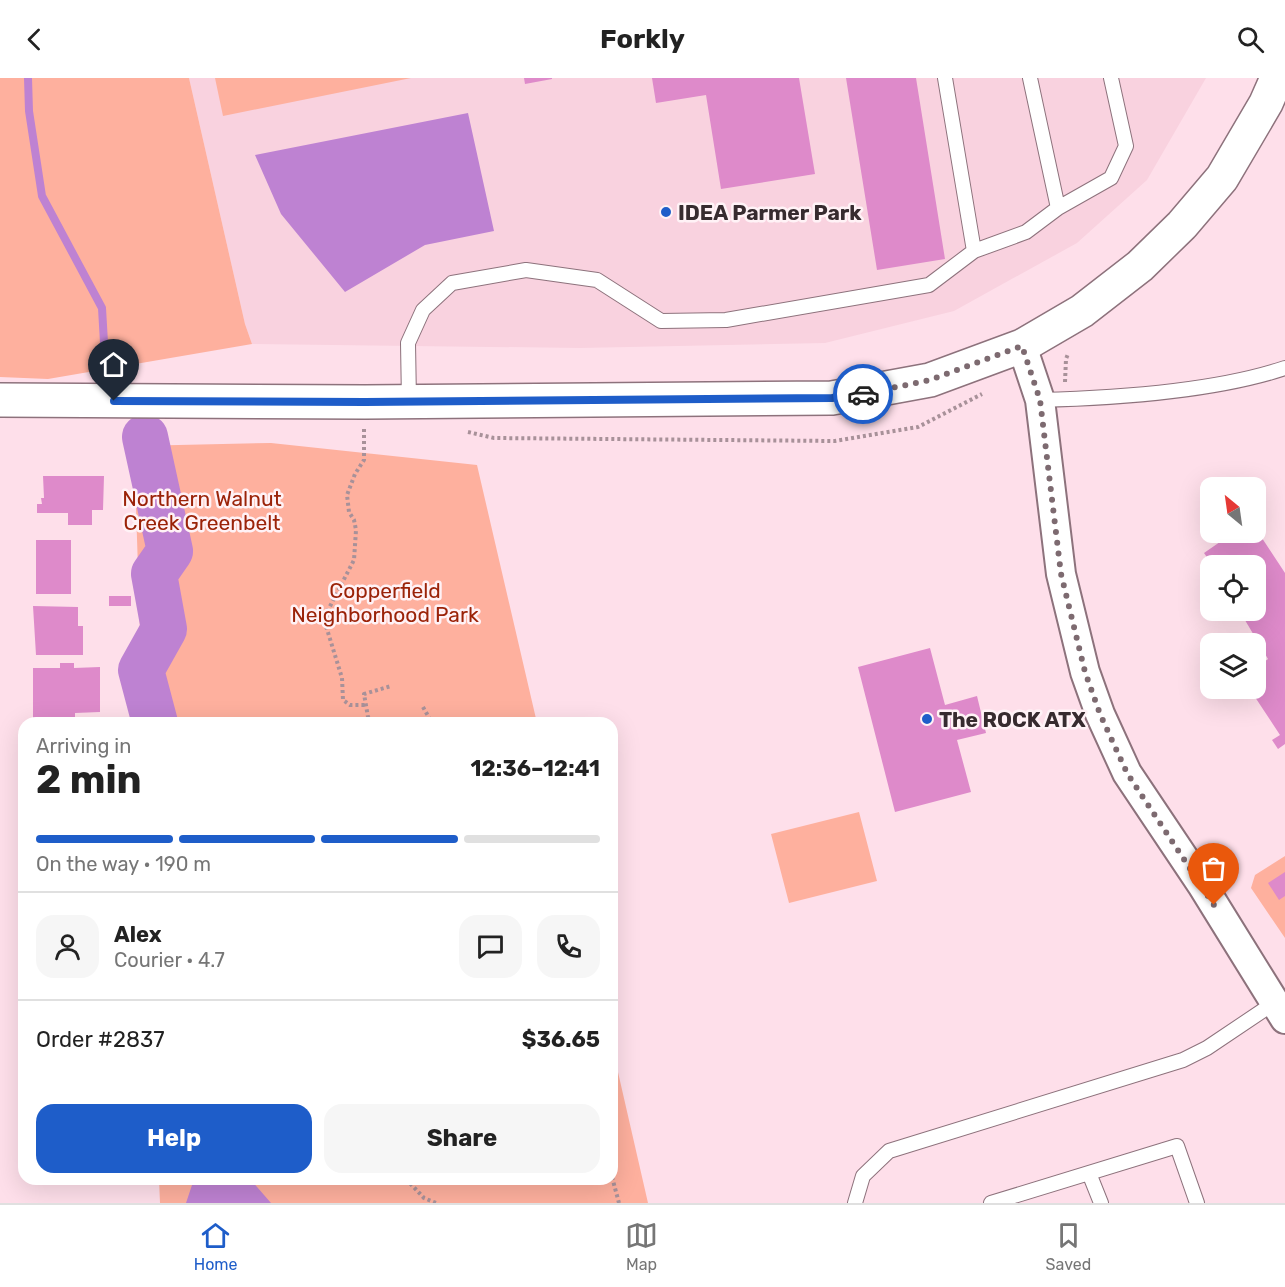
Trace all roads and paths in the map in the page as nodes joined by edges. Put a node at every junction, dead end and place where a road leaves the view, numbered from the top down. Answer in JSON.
{"nodes":[{"id":1,"x":945,"y":78,"type":"edge"},
{"id":2,"x":1030,"y":78,"type":"edge"},
{"id":3,"x":1111,"y":78,"type":"edge"},
{"id":4,"x":1277,"y":78,"type":"edge"},
{"id":5,"x":1058,"y":208,"type":"junction"},
{"id":6,"x":974,"y":250,"type":"junction"},
{"id":7,"x":1022,"y":346,"type":"junction"},
{"id":8,"x":1285,"y":368,"type":"edge"},
{"id":9,"x":986,"y":393,"type":"dead end"},
{"id":10,"x":0,"y":400,"type":"edge"},
{"id":11,"x":1040,"y":400,"type":"junction"},
{"id":12,"x":409,"y":401,"type":"junction"},
{"id":13,"x":364,"y":426,"type":"dead end"},
{"id":14,"x":464,"y":432,"type":"dead end"},
{"id":15,"x":391,"y":686,"type":"dead end"},
{"id":16,"x":365,"y":705,"type":"junction"},
{"id":17,"x":423,"y":707,"type":"dead end"},
{"id":18,"x":368,"y":717,"type":"edge"},
{"id":19,"x":429,"y":717,"type":"edge"},
{"id":20,"x":1280,"y":1011,"type":"edge"},
{"id":21,"x":1089,"y":1173,"type":"junction"},
{"id":22,"x":412,"y":1185,"type":"edge"},
{"id":23,"x":614,"y":1185,"type":"edge"},
{"id":24,"x":436,"y":1203,"type":"edge"},
{"id":25,"x":619,"y":1203,"type":"edge"},
{"id":26,"x":855,"y":1203,"type":"edge"},
{"id":27,"x":991,"y":1203,"type":"edge"},
{"id":28,"x":1101,"y":1203,"type":"edge"},
{"id":29,"x":1197,"y":1203,"type":"edge"}],
"edges":[{"from":1,"to":6,"type":"lane"},
{"from":2,"to":5,"type":"lane"},
{"from":3,"to":5,"type":"lane"},
{"from":4,"to":7,"type":"street"},
{"from":5,"to":6,"type":"lane"},
{"from":6,"to":12,"type":"lane"},
{"from":7,"to":11,"type":"street"},
{"from":7,"to":12,"type":"street"},
{"from":8,"to":11,"type":"lane"},
{"from":9,"to":14,"type":"path"},
{"from":10,"to":12,"type":"street"},
{"from":11,"to":20,"type":"street"},
{"from":13,"to":16,"type":"path"},
{"from":15,"to":16,"type":"path"},
{"from":16,"to":18,"type":"path"},
{"from":17,"to":19,"type":"path"},
{"from":20,"to":26,"type":"lane"},
{"from":21,"to":27,"type":"lane"},
{"from":21,"to":28,"type":"lane"},
{"from":21,"to":29,"type":"lane"},
{"from":22,"to":24,"type":"path"},
{"from":23,"to":25,"type":"path"}]}
